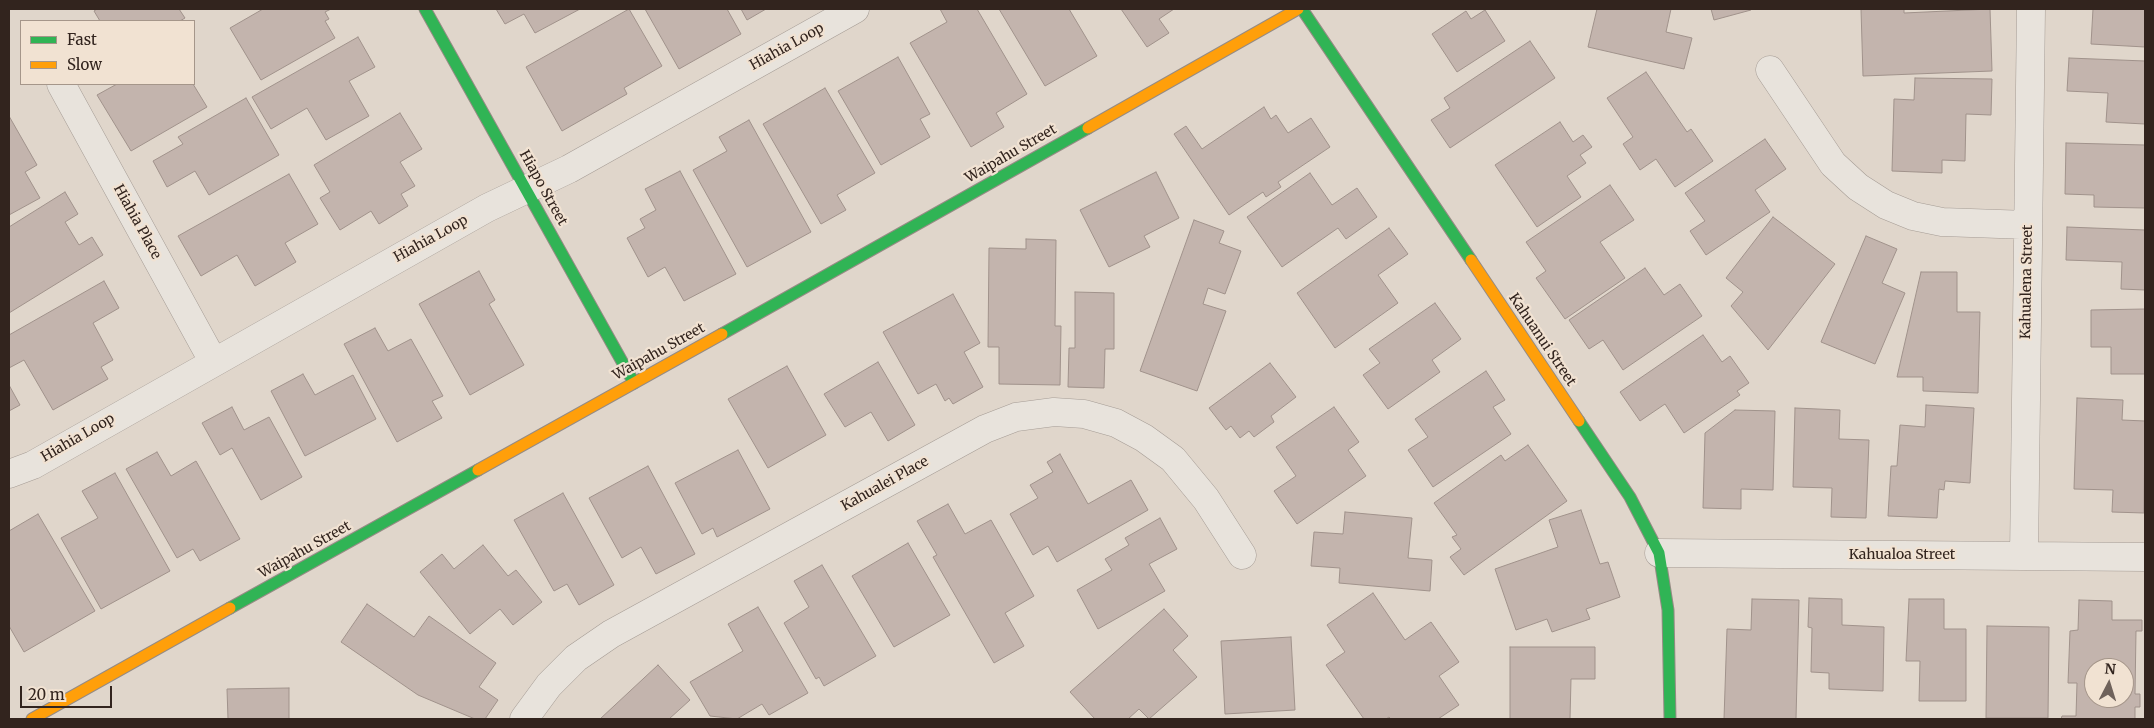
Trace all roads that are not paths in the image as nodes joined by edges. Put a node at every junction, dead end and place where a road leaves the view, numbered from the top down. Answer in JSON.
{"nodes":[{"id":1,"x":425,"y":9,"type":"edge"},
{"id":2,"x":856,"y":9,"type":"edge"},
{"id":3,"x":1300,"y":9,"type":"edge"},
{"id":4,"x":2031,"y":9,"type":"edge"},
{"id":5,"x":1770,"y":70,"type":"dead end"},
{"id":6,"x":62,"y":85,"type":"edge"},
{"id":7,"x":526,"y":189,"type":"junction"},
{"id":8,"x":2028,"y":225,"type":"junction"},
{"id":9,"x":213,"y":361,"type":"junction"},
{"id":10,"x":634,"y":383,"type":"junction"},
{"id":11,"x":9,"y":474,"type":"edge"},
{"id":12,"x":1660,"y":553,"type":"junction"},
{"id":13,"x":1242,"y":554,"type":"dead end"},
{"id":14,"x":2024,"y":556,"type":"junction"},
{"id":15,"x":2145,"y":557,"type":"edge"},
{"id":16,"x":32,"y":719,"type":"edge"},
{"id":17,"x":524,"y":719,"type":"edge"},
{"id":18,"x":1670,"y":719,"type":"edge"}],
"edges":[{"from":1,"to":7,"type":"street","name":"Hiapo Street"},
{"from":2,"to":7,"type":"street","name":"Hiahia Loop"},
{"from":3,"to":10,"type":"street","name":"Waipahu Street"},
{"from":3,"to":12,"type":"street","name":"Kahuanui Street"},
{"from":4,"to":8,"type":"street","name":"Kahualena Street"},
{"from":5,"to":8,"type":"street"},
{"from":6,"to":9,"type":"street","name":"Hiahia Place"},
{"from":7,"to":9,"type":"street","name":"Hiahia Loop"},
{"from":7,"to":10,"type":"street","name":"Hiapo Street"},
{"from":8,"to":14,"type":"street","name":"Kahualena Street"},
{"from":9,"to":11,"type":"street","name":"Hiahia Loop"},
{"from":10,"to":16,"type":"street","name":"Waipahu Street"},
{"from":12,"to":14,"type":"street","name":"Kahualoa Street"},
{"from":12,"to":18,"type":"street","name":"Kahuanui Street"},
{"from":13,"to":17,"type":"street","name":"Kahualei Place"},
{"from":14,"to":15,"type":"street","name":"Kahualoa Street"}]}
